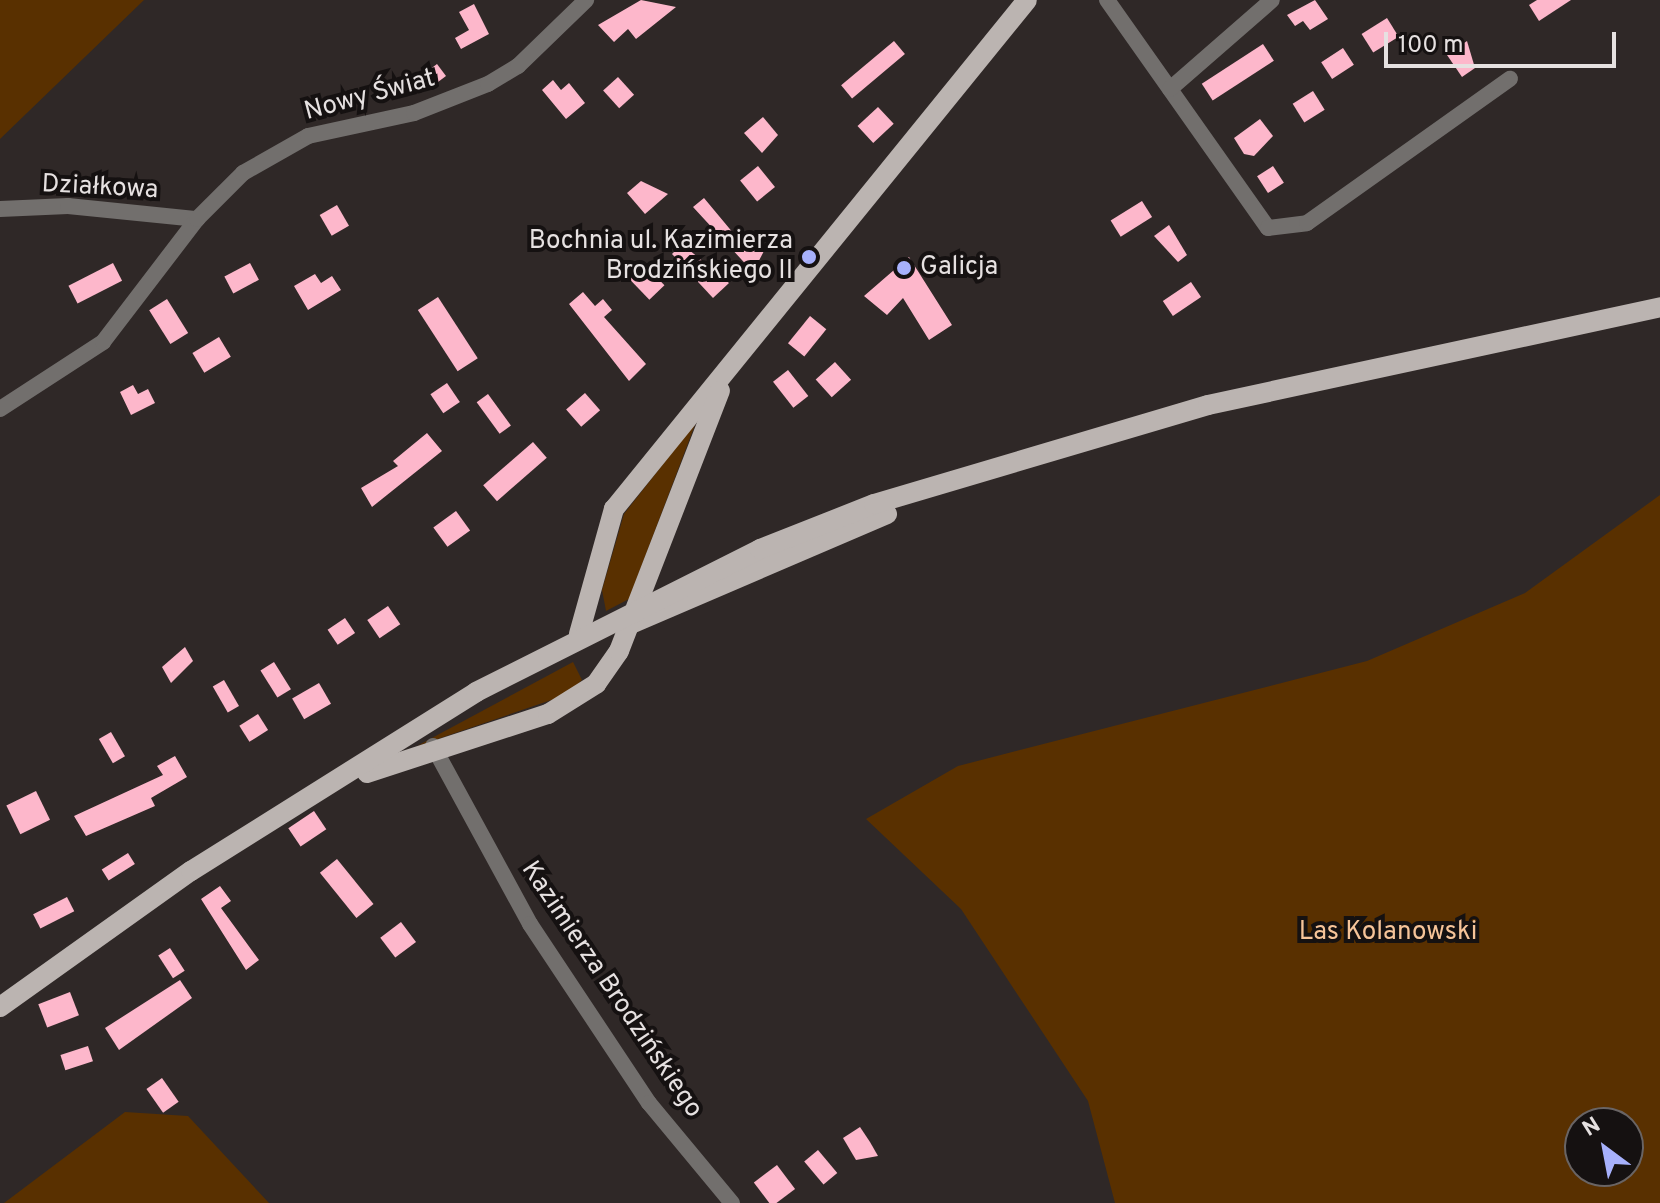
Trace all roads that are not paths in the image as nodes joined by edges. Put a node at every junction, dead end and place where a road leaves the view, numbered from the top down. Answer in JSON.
{"nodes":[{"id":1,"x":586,"y":0,"type":"edge"},
{"id":2,"x":1027,"y":0,"type":"edge"},
{"id":3,"x":1107,"y":0,"type":"edge"},
{"id":4,"x":1272,"y":0,"type":"edge"},
{"id":5,"x":1510,"y":79,"type":"dead end"},
{"id":6,"x":1170,"y":89,"type":"junction"},
{"id":7,"x":0,"y":209,"type":"edge"},
{"id":8,"x":197,"y":219,"type":"junction"},
{"id":9,"x":1660,"y":307,"type":"edge"},
{"id":10,"x":729,"y":370,"type":"junction"},
{"id":11,"x":0,"y":409,"type":"edge"},
{"id":12,"x":645,"y":608,"type":"junction"},
{"id":13,"x":583,"y":639,"type":"junction"},
{"id":14,"x":433,"y":746,"type":"junction"},
{"id":15,"x":280,"y":814,"type":"junction"},
{"id":16,"x":0,"y":1007,"type":"edge"},
{"id":17,"x":732,"y":1203,"type":"edge"}],
"edges":[{"from":1,"to":8,"type":"street","name":"Nowy Świat"},
{"from":2,"to":10,"type":"main road"},
{"from":3,"to":6,"type":"street"},
{"from":4,"to":6,"type":"street"},
{"from":5,"to":6,"type":"street"},
{"from":7,"to":8,"type":"street","name":"Działkowa"},
{"from":8,"to":11,"type":"street","name":"Nowy Świat"},
{"from":9,"to":12,"type":"main road"},
{"from":10,"to":13,"type":"main road"},
{"from":10,"to":14,"type":"main road"},
{"from":12,"to":13,"type":"main road"},
{"from":12,"to":13,"type":"main road"},
{"from":13,"to":15,"type":"main road"},
{"from":14,"to":15,"type":"main road"},
{"from":14,"to":17,"type":"street","name":"Kazimierza Brodzińskiego"},
{"from":15,"to":16,"type":"main road"}]}
